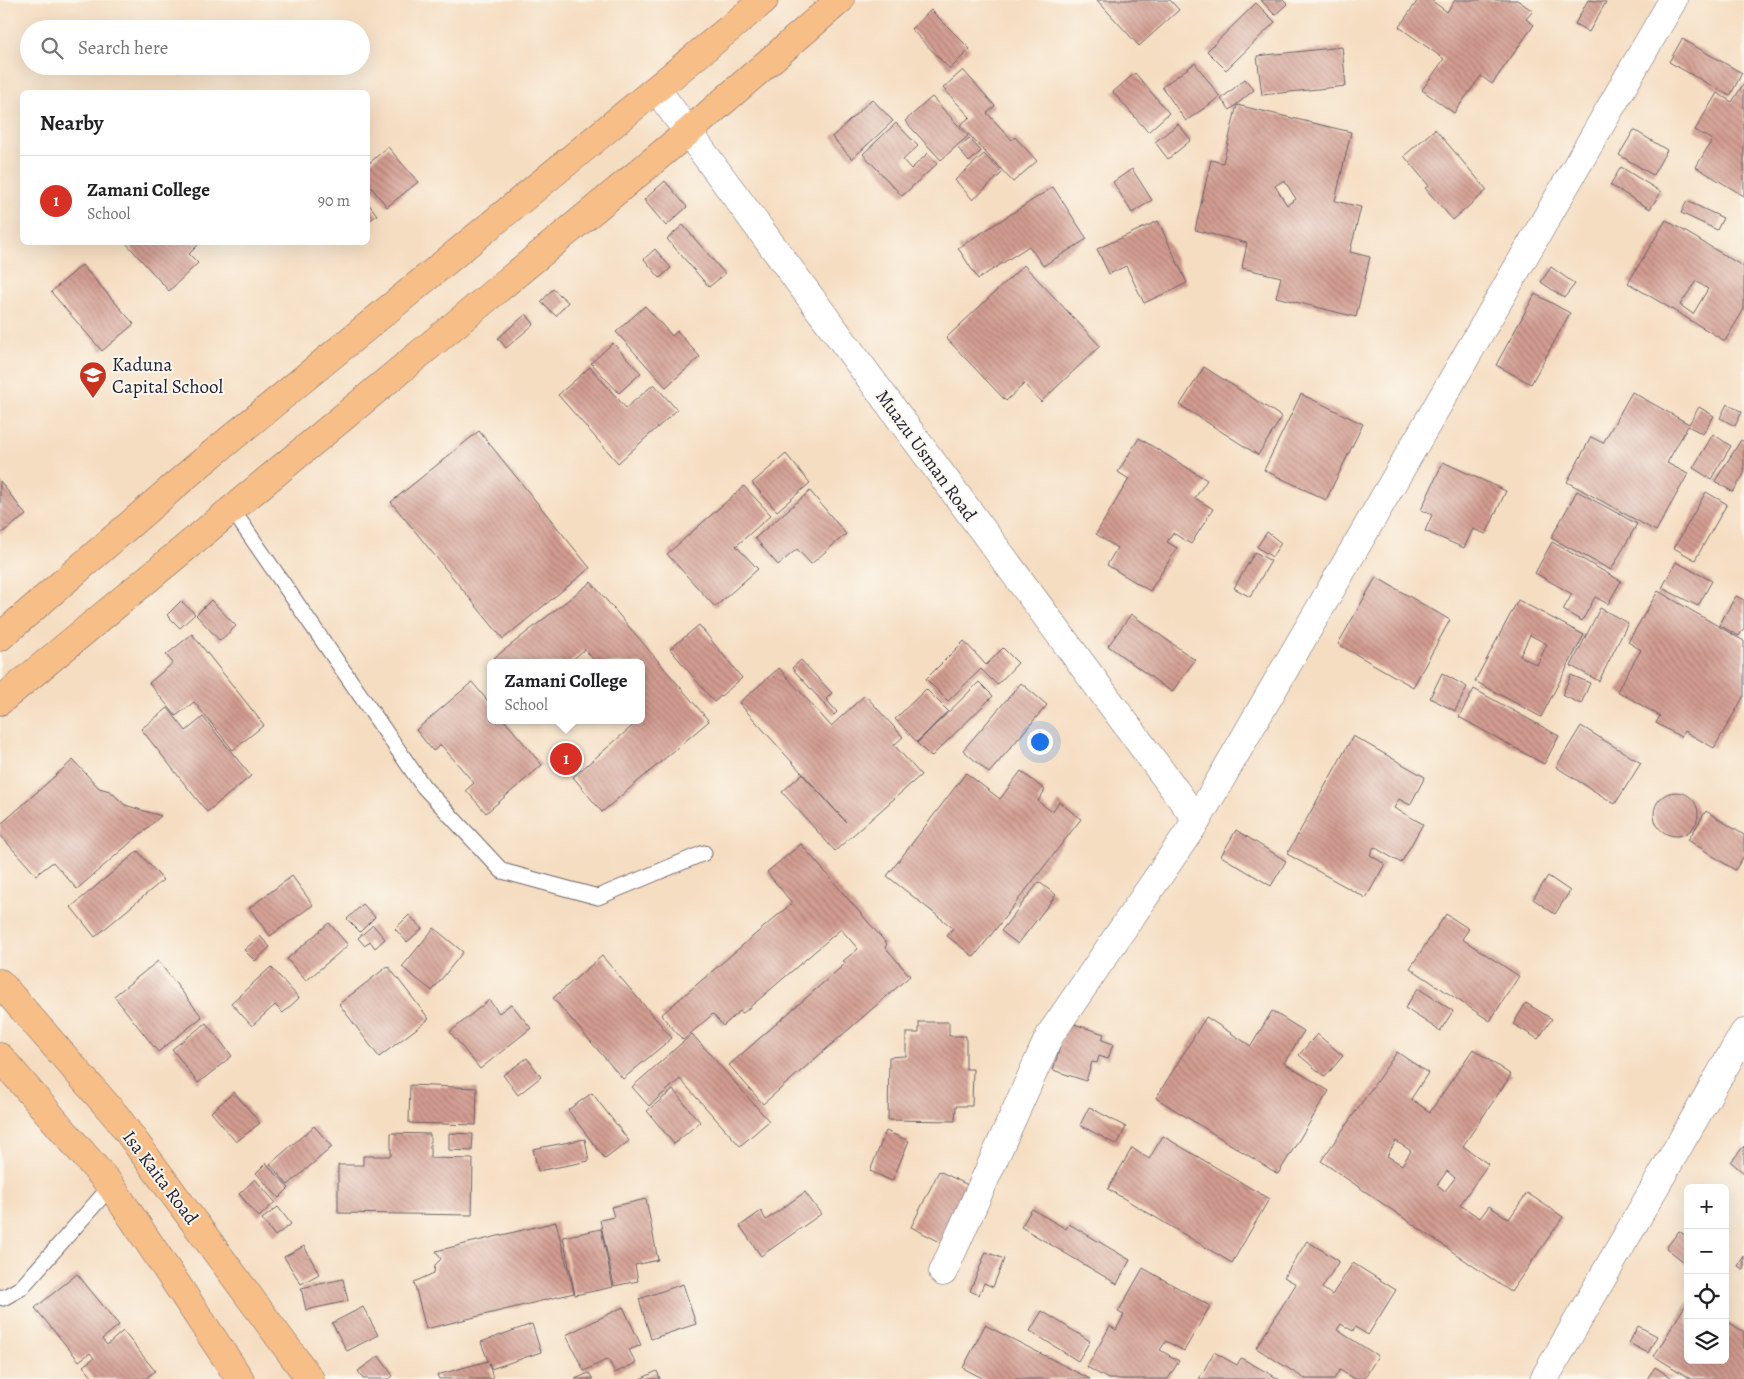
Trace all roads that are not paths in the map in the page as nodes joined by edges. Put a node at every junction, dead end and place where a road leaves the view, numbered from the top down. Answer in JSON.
{"nodes":[{"id":1,"x":764,"y":0,"type":"edge"},
{"id":2,"x":840,"y":0,"type":"edge"},
{"id":3,"x":1672,"y":0,"type":"edge"},
{"id":4,"x":657,"y":90,"type":"junction"},
{"id":5,"x":688,"y":132,"type":"junction"},
{"id":6,"x":231,"y":508,"type":"junction"},
{"id":7,"x":0,"y":637,"type":"edge"},
{"id":8,"x":0,"y":701,"type":"edge"},
{"id":9,"x":1197,"y":820,"type":"junction"},
{"id":10,"x":704,"y":853,"type":"dead end"},
{"id":11,"x":0,"y":983,"type":"edge"},
{"id":12,"x":1744,"y":1033,"type":"edge"},
{"id":13,"x":0,"y":1057,"type":"edge"},
{"id":14,"x":111,"y":1186,"type":"junction"},
{"id":15,"x":942,"y":1272,"type":"dead end"},
{"id":16,"x":0,"y":1297,"type":"edge"},
{"id":17,"x":240,"y":1379,"type":"edge"},
{"id":18,"x":310,"y":1379,"type":"edge"},
{"id":19,"x":1544,"y":1379,"type":"edge"}],
"edges":[{"from":1,"to":4,"type":"main road"},
{"from":2,"to":5,"type":"main road"},
{"from":3,"to":9,"type":"street"},
{"from":4,"to":5,"type":"street","name":"Muazu Usman Road"},
{"from":4,"to":7,"type":"main road"},
{"from":5,"to":6,"type":"main road"},
{"from":5,"to":9,"type":"street","name":"Muazu Usman Road"},
{"from":6,"to":8,"type":"main road"},
{"from":6,"to":10,"type":"lane"},
{"from":9,"to":15,"type":"street"},
{"from":11,"to":18,"type":"main road","name":"Isa Kaita Road"},
{"from":12,"to":19,"type":"street"},
{"from":13,"to":14,"type":"main road"},
{"from":14,"to":16,"type":"lane"},
{"from":14,"to":17,"type":"main road"}]}
